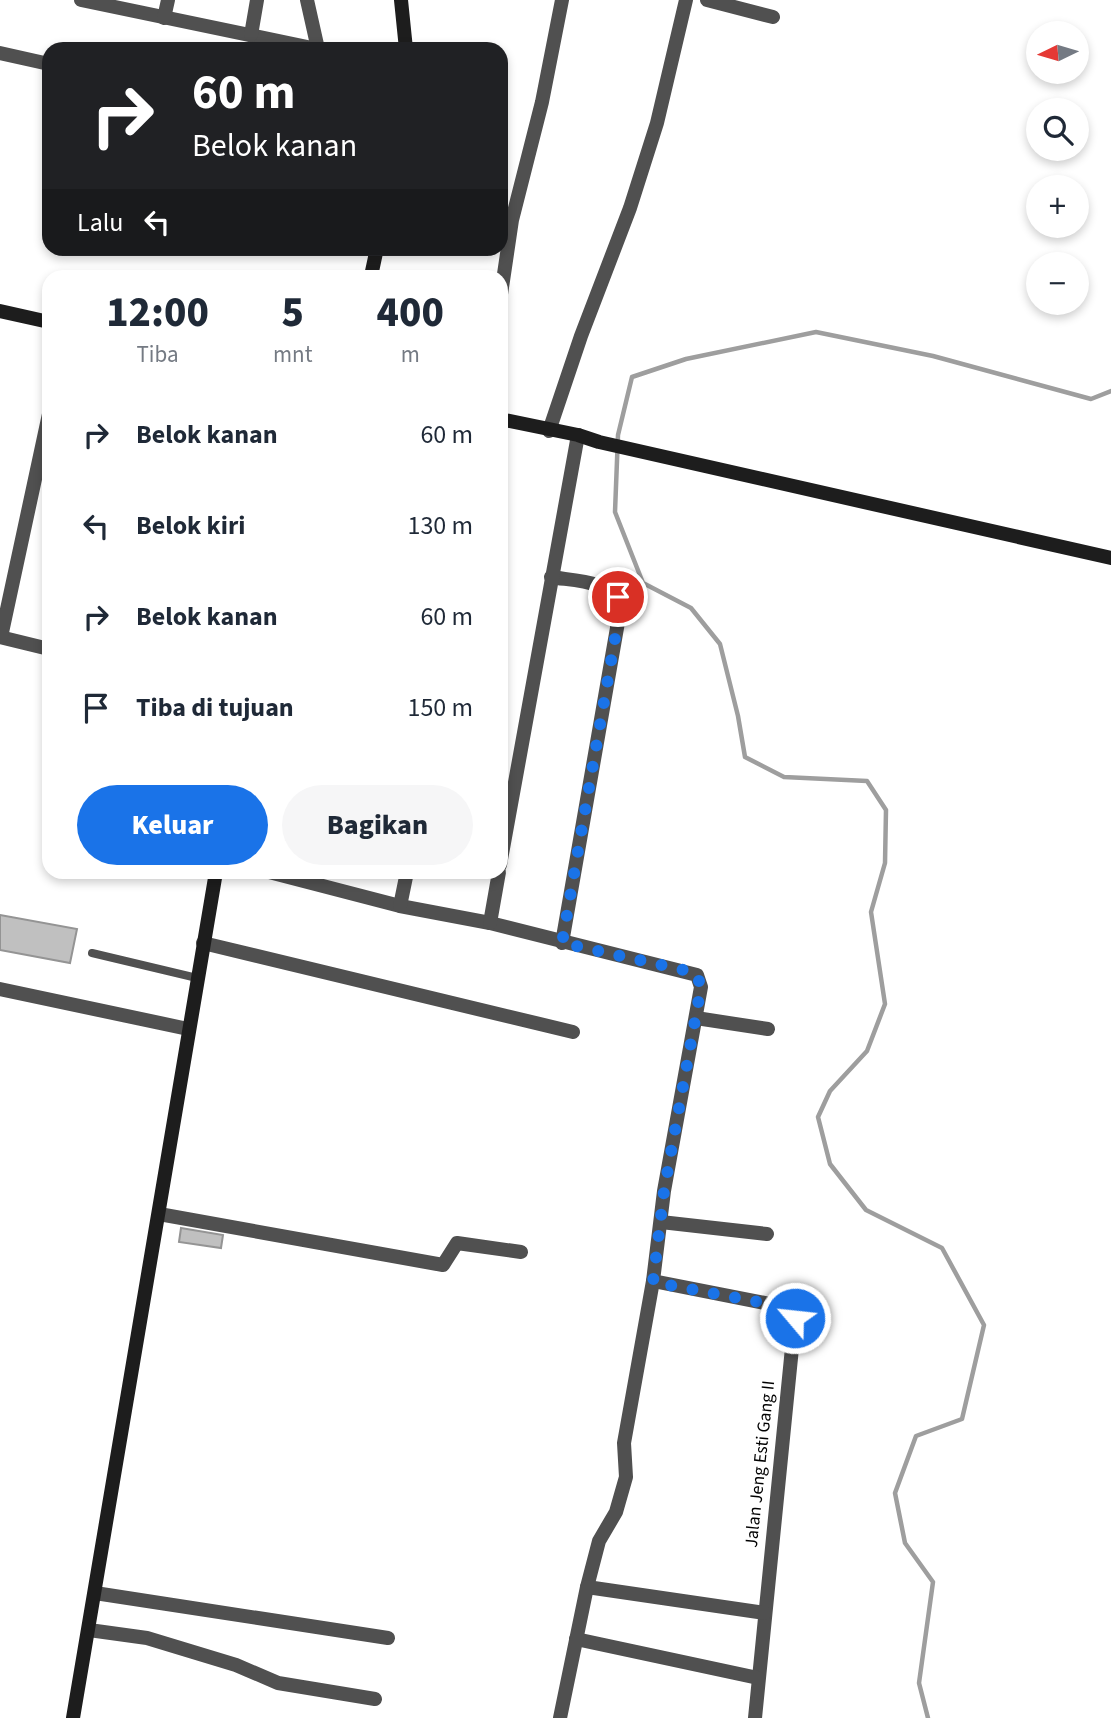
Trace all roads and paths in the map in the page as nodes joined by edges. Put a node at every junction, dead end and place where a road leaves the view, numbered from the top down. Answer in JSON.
{"nodes":[{"id":1,"x":81,"y":0,"type":"edge"},
{"id":2,"x":168,"y":0,"type":"edge"},
{"id":3,"x":257,"y":0,"type":"edge"},
{"id":4,"x":307,"y":0,"type":"edge"},
{"id":5,"x":401,"y":0,"type":"edge"},
{"id":6,"x":562,"y":0,"type":"edge"},
{"id":7,"x":686,"y":0,"type":"edge"},
{"id":8,"x":707,"y":0,"type":"edge"},
{"id":9,"x":774,"y":17,"type":"dead end"},
{"id":10,"x":164,"y":18,"type":"junction"},
{"id":11,"x":251,"y":35,"type":"junction"},
{"id":12,"x":284,"y":42,"type":"edge"},
{"id":13,"x":316,"y":42,"type":"edge"},
{"id":14,"x":405,"y":42,"type":"edge"},
{"id":15,"x":0,"y":53,"type":"edge"},
{"id":16,"x":42,"y":62,"type":"edge"},
{"id":17,"x":508,"y":247,"type":"edge"},
{"id":18,"x":0,"y":311,"type":"edge"},
{"id":19,"x":42,"y":320,"type":"edge"},
{"id":20,"x":508,"y":421,"type":"edge"},
{"id":21,"x":549,"y":431,"type":"junction"},
{"id":22,"x":578,"y":435,"type":"junction"},
{"id":23,"x":42,"y":446,"type":"edge"},
{"id":24,"x":1111,"y":558,"type":"edge"},
{"id":25,"x":551,"y":577,"type":"junction"},
{"id":26,"x":0,"y":637,"type":"edge"},
{"id":27,"x":42,"y":647,"type":"edge"},
{"id":28,"x":508,"y":820,"type":"edge"},
{"id":29,"x":215,"y":879,"type":"edge"},
{"id":30,"x":318,"y":879,"type":"edge"},
{"id":31,"x":406,"y":879,"type":"edge"},
{"id":32,"x":498,"y":879,"type":"edge"},
{"id":33,"x":400,"y":906,"type":"junction"},
{"id":34,"x":490,"y":923,"type":"junction"},
{"id":35,"x":203,"y":943,"type":"junction"},
{"id":36,"x":562,"y":943,"type":"junction"},
{"id":37,"x":92,"y":953,"type":"dead end"},
{"id":38,"x":197,"y":978,"type":"junction"},
{"id":39,"x":0,"y":989,"type":"edge"},
{"id":40,"x":696,"y":1018,"type":"junction"},
{"id":41,"x":188,"y":1028,"type":"junction"},
{"id":42,"x":768,"y":1030,"type":"dead end"},
{"id":43,"x":573,"y":1032,"type":"dead end"},
{"id":44,"x":159,"y":1214,"type":"junction"},
{"id":45,"x":661,"y":1222,"type":"junction"},
{"id":46,"x":766,"y":1234,"type":"dead end"},
{"id":47,"x":521,"y":1252,"type":"dead end"},
{"id":48,"x":653,"y":1282,"type":"junction"},
{"id":49,"x":587,"y":1587,"type":"junction"},
{"id":50,"x":95,"y":1592,"type":"junction"},
{"id":51,"x":765,"y":1613,"type":"junction"},
{"id":52,"x":89,"y":1630,"type":"junction"},
{"id":53,"x":388,"y":1638,"type":"dead end"},
{"id":54,"x":576,"y":1639,"type":"junction"},
{"id":55,"x":758,"y":1678,"type":"junction"},
{"id":56,"x":375,"y":1699,"type":"dead end"},
{"id":57,"x":74,"y":1718,"type":"edge"},
{"id":58,"x":560,"y":1718,"type":"edge"},
{"id":59,"x":755,"y":1718,"type":"edge"}],
"edges":[{"from":1,"to":10,"type":"street"},
{"from":2,"to":10,"type":"street"},
{"from":3,"to":11,"type":"street"},
{"from":4,"to":13,"type":"street"},
{"from":5,"to":14,"type":"street"},
{"from":6,"to":17,"type":"street"},
{"from":7,"to":21,"type":"street"},
{"from":8,"to":9,"type":"street"},
{"from":10,"to":11,"type":"street"},
{"from":11,"to":12,"type":"street"},
{"from":15,"to":16,"type":"street"},
{"from":18,"to":19,"type":"street"},
{"from":20,"to":21,"type":"street"},
{"from":21,"to":22,"type":"street"},
{"from":22,"to":24,"type":"street"},
{"from":22,"to":25,"type":"street"},
{"from":23,"to":26,"type":"street"},
{"from":25,"to":28,"type":"street"},
{"from":25,"to":36,"type":"street"},
{"from":26,"to":27,"type":"street"},
{"from":29,"to":35,"type":"street"},
{"from":30,"to":33,"type":"street"},
{"from":31,"to":33,"type":"street"},
{"from":32,"to":34,"type":"street"},
{"from":33,"to":34,"type":"street"},
{"from":34,"to":36,"type":"street"},
{"from":35,"to":38,"type":"street"},
{"from":35,"to":43,"type":"street"},
{"from":36,"to":40,"type":"street"},
{"from":37,"to":38,"type":"lane"},
{"from":38,"to":41,"type":"street"},
{"from":39,"to":41,"type":"street"},
{"from":40,"to":42,"type":"street"},
{"from":40,"to":45,"type":"street"},
{"from":41,"to":44,"type":"street"},
{"from":44,"to":47,"type":"street"},
{"from":44,"to":50,"type":"street"},
{"from":45,"to":46,"type":"street"},
{"from":45,"to":48,"type":"street"},
{"from":48,"to":49,"type":"street"},
{"from":48,"to":51,"type":"street","name":"Jalan Jeng Esti Gang II"},
{"from":49,"to":51,"type":"street"},
{"from":49,"to":54,"type":"street"},
{"from":50,"to":52,"type":"street"},
{"from":50,"to":53,"type":"street"},
{"from":51,"to":55,"type":"street","name":"Jalan Jeng Esti Gang II"},
{"from":52,"to":56,"type":"street"},
{"from":52,"to":57,"type":"street"},
{"from":54,"to":55,"type":"street"},
{"from":54,"to":58,"type":"street"},
{"from":55,"to":59,"type":"street","name":"Jalan Jeng Esti Gang II"}]}
